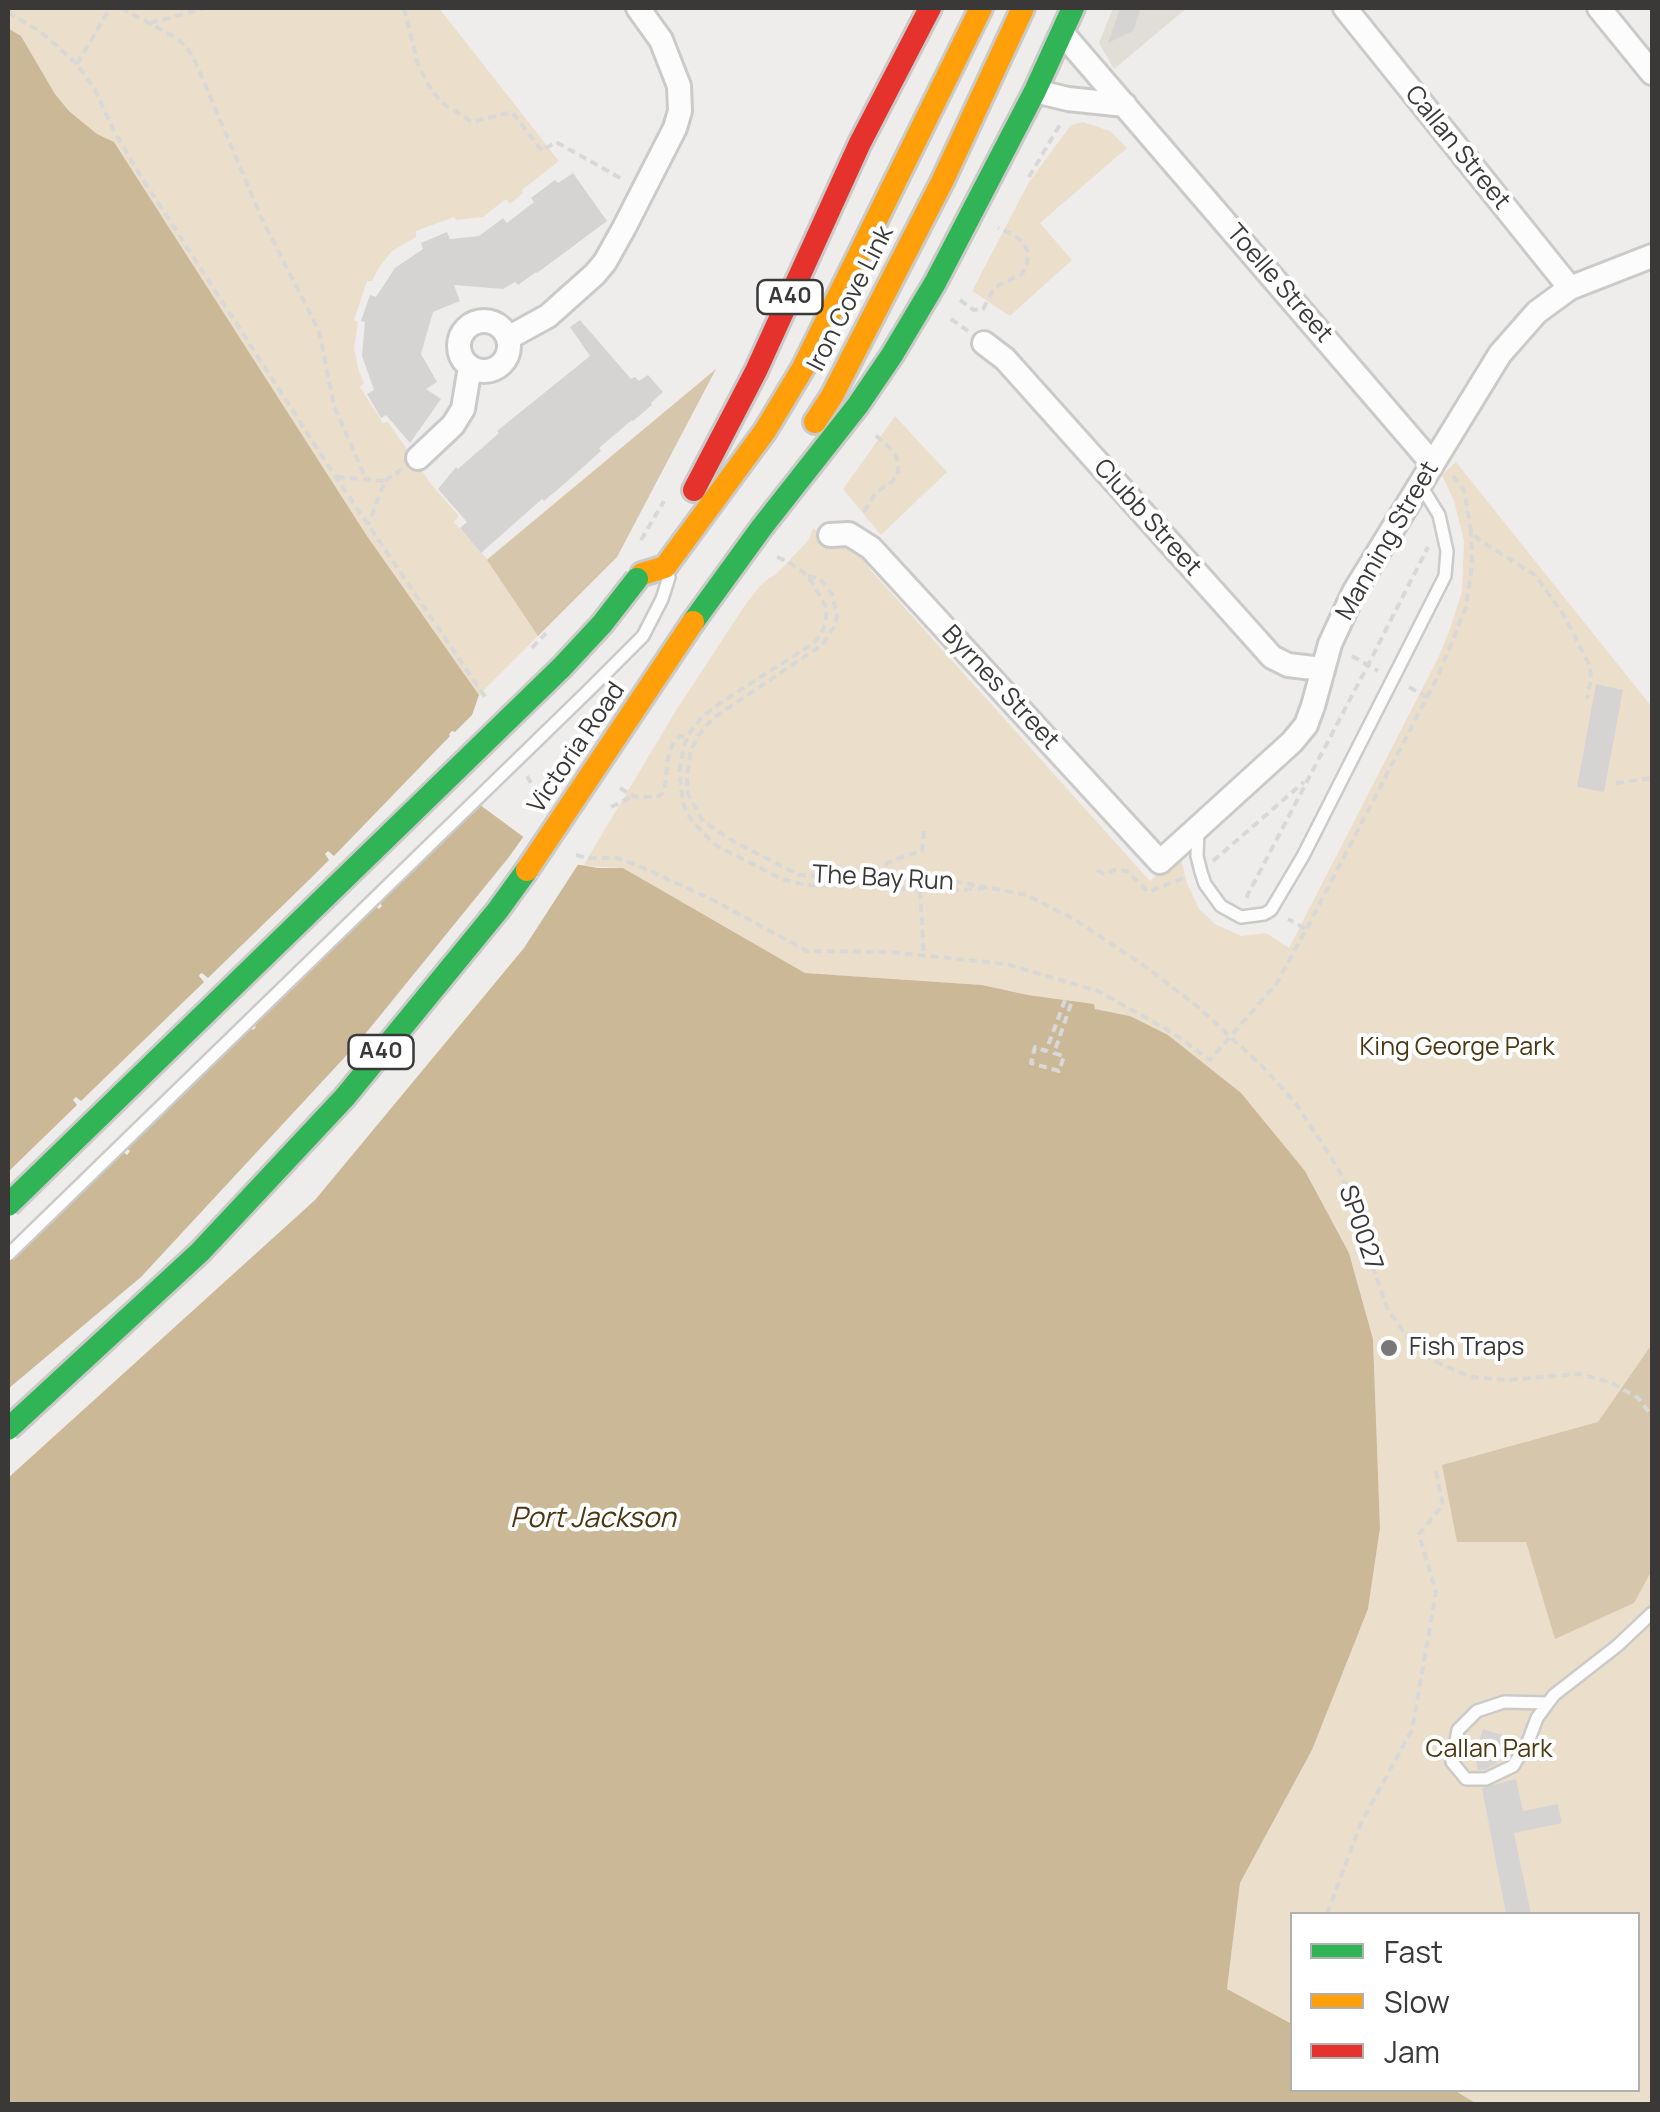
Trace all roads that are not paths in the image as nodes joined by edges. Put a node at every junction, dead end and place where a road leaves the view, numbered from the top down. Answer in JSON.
{"nodes":[{"id":1,"x":930,"y":8,"type":"edge"},
{"id":2,"x":981,"y":8,"type":"edge"},
{"id":3,"x":1023,"y":8,"type":"edge"},
{"id":4,"x":1073,"y":8,"type":"edge"},
{"id":5,"x":1345,"y":8,"type":"edge"},
{"id":6,"x":1599,"y":8,"type":"edge"},
{"id":7,"x":648,"y":11,"type":"edge"},
{"id":8,"x":1063,"y":34,"type":"junction"},
{"id":9,"x":1652,"y":73,"type":"edge"},
{"id":10,"x":1035,"y":91,"type":"junction"},
{"id":11,"x":1126,"y":105,"type":"junction"},
{"id":12,"x":1652,"y":256,"type":"edge"},
{"id":13,"x":1570,"y":288,"type":"junction"},
{"id":14,"x":508,"y":338,"type":"junction"},
{"id":15,"x":984,"y":343,"type":"dead end"},
{"id":16,"x":470,"y":367,"type":"junction"},
{"id":17,"x":418,"y":458,"type":"dead end"},
{"id":18,"x":1432,"y":463,"type":"junction"},
{"id":19,"x":1420,"y":484,"type":"junction"},
{"id":20,"x":830,"y":535,"type":"dead end"},
{"id":21,"x":679,"y":548,"type":"junction"},
{"id":22,"x":640,"y":576,"type":"junction"},
{"id":23,"x":706,"y":601,"type":"junction"},
{"id":24,"x":1322,"y":669,"type":"junction"},
{"id":25,"x":1198,"y":828,"type":"junction"},
{"id":26,"x":1160,"y":862,"type":"joint"},
{"id":27,"x":8,"y":1205,"type":"edge"},
{"id":28,"x":8,"y":1255,"type":"edge"},
{"id":29,"x":8,"y":1430,"type":"edge"},
{"id":30,"x":1652,"y":1613,"type":"edge"},
{"id":31,"x":1548,"y":1703,"type":"junction"}],
"edges":[{"from":1,"to":22,"type":"highway","number":"A40"},
{"from":2,"to":21,"type":"highway","name":"Iron Cove Link"},
{"from":3,"to":23,"type":"highway","name":"Iron Cove Link"},
{"from":4,"to":8,"type":"highway","name":"Victoria Road","number":"A40"},
{"from":5,"to":13,"type":"street","name":"Callan Street"},
{"from":6,"to":9,"type":"street"},
{"from":7,"to":14,"type":"street"},
{"from":8,"to":10,"type":"highway","name":"Victoria Road","number":"A40"},
{"from":8,"to":11,"type":"street","name":"Toelle Street"},
{"from":10,"to":11,"type":"street"},
{"from":10,"to":23,"type":"highway","name":"Victoria Road","number":"A40"},
{"from":11,"to":18,"type":"street","name":"Toelle Street"},
{"from":12,"to":13,"type":"street","name":"Manning Street"},
{"from":13,"to":18,"type":"street","name":"Manning Street"},
{"from":14,"to":16,"type":"street"},
{"from":14,"to":16,"type":"street"},
{"from":15,"to":24,"type":"street","name":"Clubb Street"},
{"from":16,"to":17,"type":"street"},
{"from":18,"to":19,"type":"street","name":"Manning Street"},
{"from":19,"to":24,"type":"street","name":"Manning Street"},
{"from":19,"to":25,"type":"lane"},
{"from":20,"to":26,"type":"street","name":"Byrnes Street"},
{"from":21,"to":22,"type":"highway","name":"Iron Cove Link"},
{"from":21,"to":28,"type":"lane","bridge":true},
{"from":22,"to":27,"type":"highway","number":"A40","bridge":true},
{"from":23,"to":29,"type":"highway","name":"Victoria Road","number":"A40","bridge":true},
{"from":24,"to":25,"type":"street","name":"Manning Street"},
{"from":25,"to":26,"type":"street","name":"Manning Street"},
{"from":30,"to":31,"type":"lane"},
{"from":31,"to":31,"type":"lane"}]}
